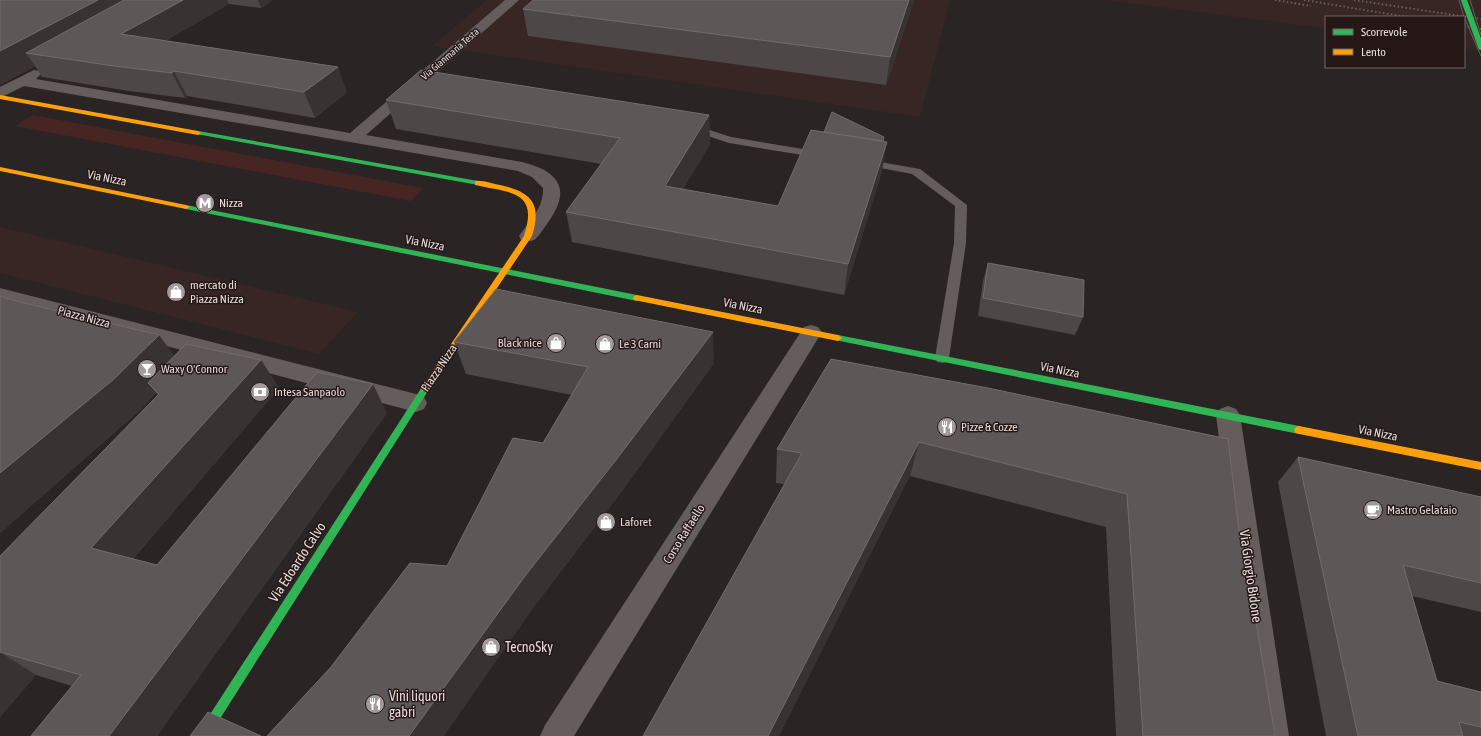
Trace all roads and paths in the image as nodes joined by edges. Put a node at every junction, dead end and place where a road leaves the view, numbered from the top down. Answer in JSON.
{"nodes":[{"id":1,"x":513,"y":0,"type":"edge"},
{"id":2,"x":1464,"y":0,"type":"edge"},
{"id":3,"x":1481,"y":47,"type":"edge"},
{"id":4,"x":49,"y":65,"type":"edge"},
{"id":5,"x":21,"y":81,"type":"junction"},
{"id":6,"x":0,"y":92,"type":"edge"},
{"id":7,"x":0,"y":97,"type":"edge"},
{"id":8,"x":678,"y":123,"type":"edge"},
{"id":9,"x":352,"y":139,"type":"junction"},
{"id":10,"x":804,"y":152,"type":"junction"},
{"id":11,"x":834,"y":157,"type":"edge"},
{"id":12,"x":849,"y":160,"type":"edge"},
{"id":13,"x":798,"y":165,"type":"edge"},
{"id":14,"x":0,"y":169,"type":"edge"},
{"id":15,"x":528,"y":236,"type":"junction"},
{"id":16,"x":504,"y":271,"type":"junction"},
{"id":17,"x":0,"y":295,"type":"edge"},
{"id":18,"x":811,"y":332,"type":"junction"},
{"id":19,"x":212,"y":350,"type":"junction"},
{"id":20,"x":942,"y":358,"type":"junction"},
{"id":21,"x":194,"y":369,"type":"edge"},
{"id":22,"x":416,"y":403,"type":"junction"},
{"id":23,"x":1228,"y":415,"type":"junction"},
{"id":24,"x":1481,"y":466,"type":"edge"},
{"id":25,"x":202,"y":736,"type":"edge"},
{"id":26,"x":556,"y":736,"type":"edge"},
{"id":27,"x":1273,"y":736,"type":"edge"}],
"edges":[{"from":1,"to":9,"type":"street","name":"Via Gianmaria Testa"},
{"from":2,"to":3,"type":"street","bridge":true},
{"from":4,"to":5,"type":"street"},
{"from":5,"to":6,"type":"street"},
{"from":5,"to":9,"type":"street","name":"Piazza Nizza"},
{"from":7,"to":15,"type":"street","name":"Piazza Nizza"},
{"from":8,"to":10,"type":"lane"},
{"from":9,"to":15,"type":"street","name":"Piazza Nizza"},
{"from":10,"to":11,"type":"lane"},
{"from":10,"to":13,"type":"lane"},
{"from":12,"to":20,"type":"lane"},
{"from":14,"to":16,"type":"street","name":"Via Nizza"},
{"from":15,"to":16,"type":"street","name":"Piazza Nizza"},
{"from":16,"to":18,"type":"street","name":"Via Nizza"},
{"from":16,"to":22,"type":"street","name":"Piazza Nizza"},
{"from":17,"to":19,"type":"street","name":"Piazza Nizza"},
{"from":18,"to":20,"type":"street","name":"Via Nizza"},
{"from":18,"to":26,"type":"street","name":"Corso Raffaello"},
{"from":19,"to":21,"type":"street"},
{"from":19,"to":22,"type":"street","name":"Piazza Nizza"},
{"from":20,"to":23,"type":"street","name":"Via Nizza"},
{"from":22,"to":25,"type":"street","name":"Via Edoardo Calvo"},
{"from":23,"to":24,"type":"street","name":"Via Nizza"},
{"from":23,"to":27,"type":"street","name":"Via Giorgio Bidone"}]}
